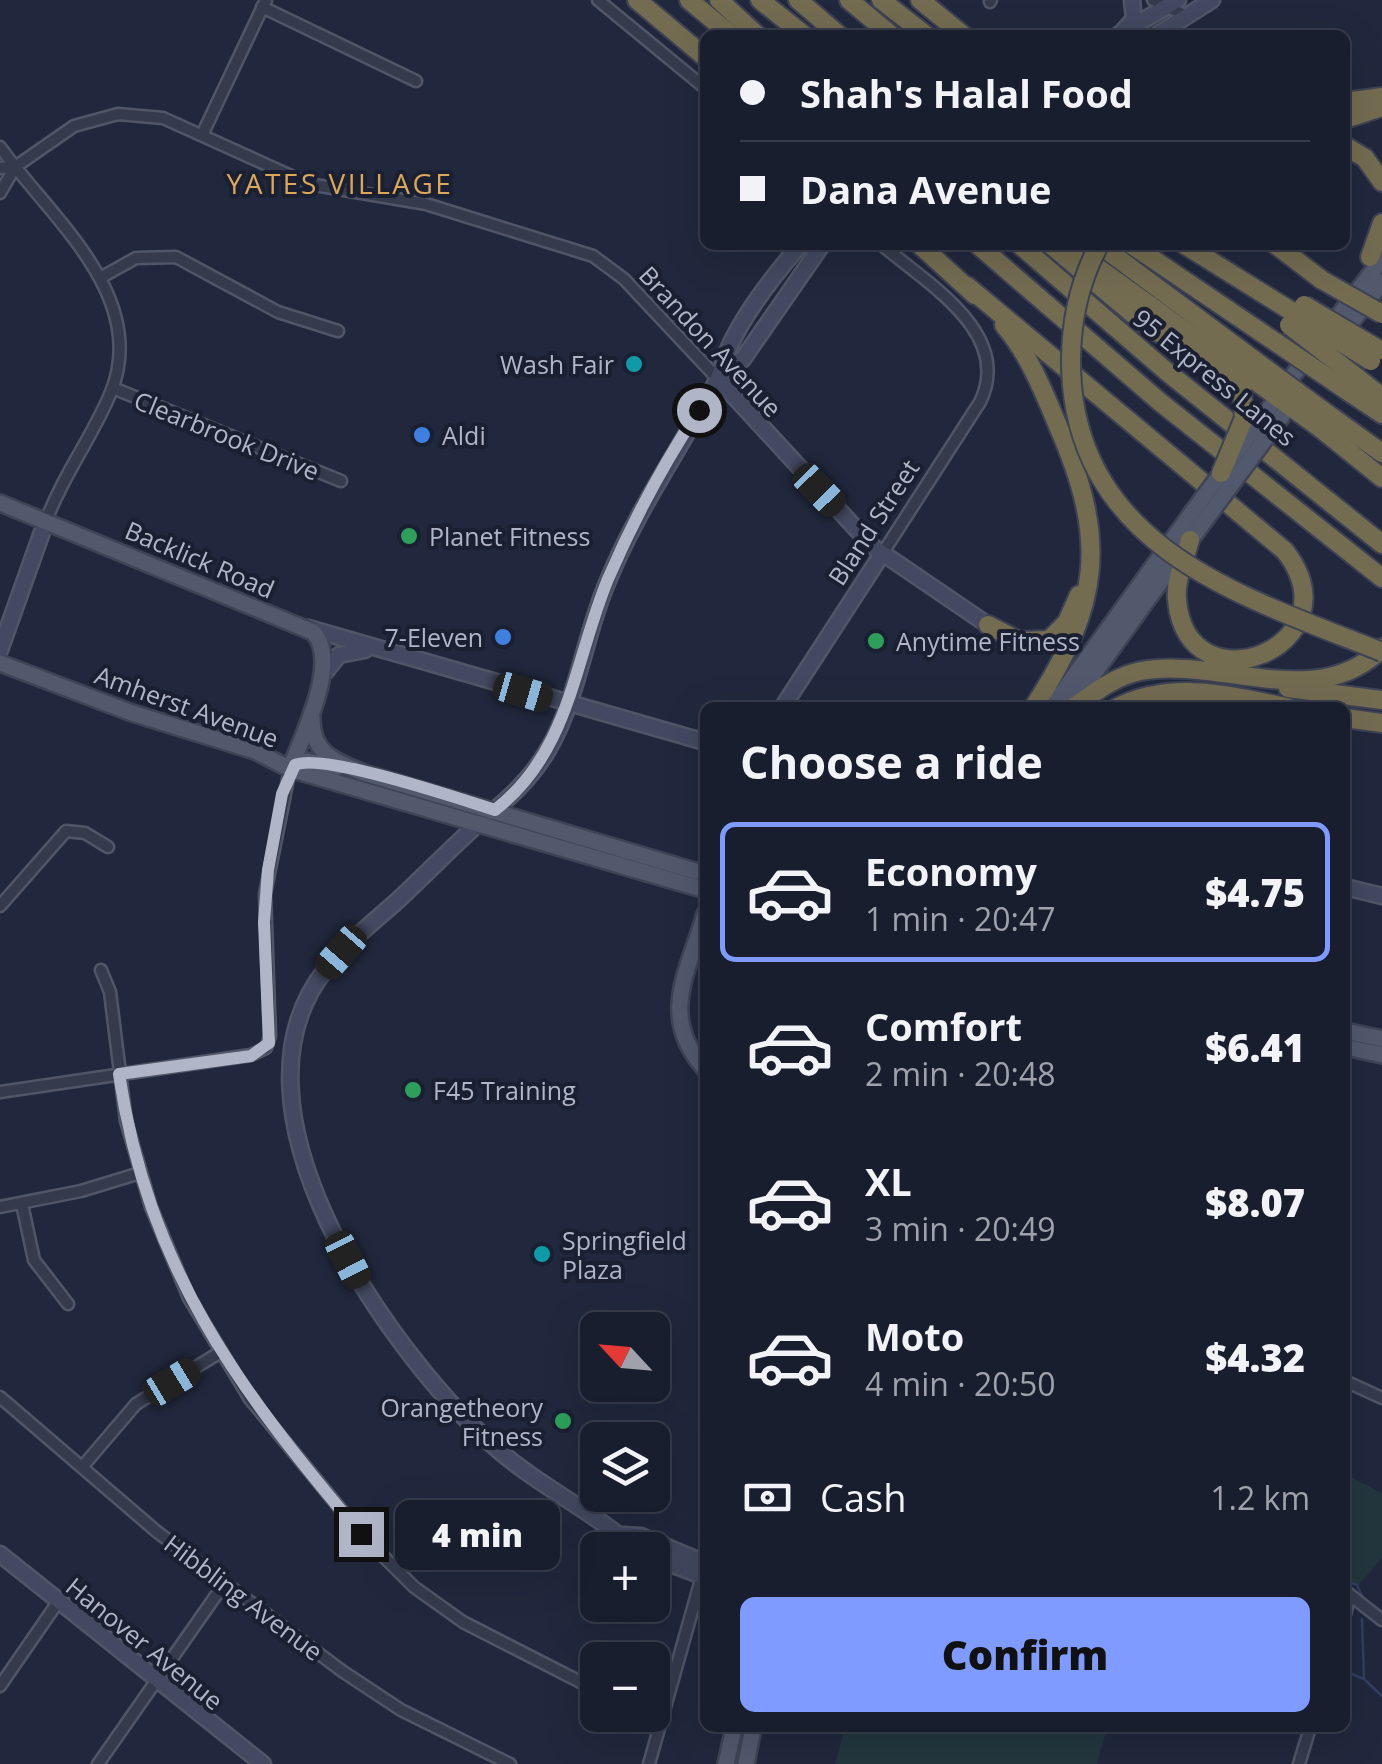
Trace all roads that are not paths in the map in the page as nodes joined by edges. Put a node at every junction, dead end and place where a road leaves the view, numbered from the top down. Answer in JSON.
{"nodes":[{"id":1,"x":598,"y":0,"type":"edge"},
{"id":2,"x":637,"y":0,"type":"edge"},
{"id":3,"x":688,"y":0,"type":"edge"},
{"id":4,"x":718,"y":0,"type":"edge"},
{"id":5,"x":750,"y":0,"type":"edge"},
{"id":6,"x":760,"y":0,"type":"edge"},
{"id":7,"x":798,"y":0,"type":"edge"},
{"id":8,"x":849,"y":0,"type":"edge"},
{"id":9,"x":882,"y":0,"type":"edge"},
{"id":10,"x":920,"y":0,"type":"edge"},
{"id":11,"x":1132,"y":0,"type":"edge"},
{"id":12,"x":1153,"y":0,"type":"edge"},
{"id":13,"x":1212,"y":0,"type":"edge"},
{"id":14,"x":1173,"y":3,"type":"edge"},
{"id":15,"x":264,"y":4,"type":"edge"},
{"id":16,"x":1187,"y":16,"type":"junction"},
{"id":17,"x":725,"y":30,"type":"edge"},
{"id":18,"x":752,"y":30,"type":"edge"},
{"id":19,"x":783,"y":30,"type":"edge"},
{"id":20,"x":798,"y":30,"type":"edge"},
{"id":21,"x":834,"y":30,"type":"edge"},
{"id":22,"x":885,"y":30,"type":"edge"},
{"id":23,"x":920,"y":30,"type":"edge"},
{"id":24,"x":957,"y":30,"type":"edge"},
{"id":25,"x":1122,"y":30,"type":"edge"},
{"id":26,"x":1126,"y":30,"type":"edge"},
{"id":27,"x":1165,"y":30,"type":"edge"},
{"id":28,"x":700,"y":53,"type":"edge"},
{"id":29,"x":416,"y":81,"type":"dead end"},
{"id":30,"x":700,"y":84,"type":"edge"},
{"id":31,"x":1382,"y":97,"type":"edge"},
{"id":32,"x":1350,"y":101,"type":"edge"},
{"id":33,"x":1382,"y":107,"type":"edge"},
{"id":34,"x":1350,"y":117,"type":"edge"},
{"id":35,"x":202,"y":135,"type":"junction"},
{"id":36,"x":0,"y":147,"type":"edge"},
{"id":37,"x":1350,"y":149,"type":"edge"},
{"id":38,"x":15,"y":167,"type":"junction"},
{"id":39,"x":0,"y":168,"type":"edge"},
{"id":40,"x":1382,"y":182,"type":"edge"},
{"id":41,"x":0,"y":194,"type":"edge"},
{"id":42,"x":1382,"y":223,"type":"edge"},
{"id":43,"x":1382,"y":238,"type":"edge"},
{"id":44,"x":797,"y":250,"type":"edge"},
{"id":45,"x":819,"y":250,"type":"edge"},
{"id":46,"x":888,"y":250,"type":"edge"},
{"id":47,"x":926,"y":250,"type":"edge"},
{"id":48,"x":984,"y":250,"type":"edge"},
{"id":49,"x":1026,"y":250,"type":"edge"},
{"id":50,"x":1057,"y":250,"type":"edge"},
{"id":51,"x":1073,"y":250,"type":"edge"},
{"id":52,"x":1097,"y":250,"type":"edge"},
{"id":53,"x":1105,"y":250,"type":"edge"},
{"id":54,"x":1139,"y":250,"type":"edge"},
{"id":55,"x":1193,"y":250,"type":"edge"},
{"id":56,"x":1283,"y":250,"type":"edge"},
{"id":57,"x":1376,"y":258,"type":"edge"},
{"id":58,"x":100,"y":278,"type":"junction"},
{"id":59,"x":1382,"y":282,"type":"edge"},
{"id":60,"x":967,"y":286,"type":"junction"},
{"id":61,"x":1382,"y":293,"type":"edge"},
{"id":62,"x":1359,"y":312,"type":"junction"},
{"id":63,"x":1382,"y":314,"type":"edge"},
{"id":64,"x":1296,"y":315,"type":"junction"},
{"id":65,"x":338,"y":332,"type":"dead end"},
{"id":66,"x":1379,"y":358,"type":"edge"},
{"id":67,"x":1251,"y":378,"type":"junction"},
{"id":68,"x":718,"y":379,"type":"junction"},
{"id":69,"x":1354,"y":385,"type":"junction"},
{"id":70,"x":113,"y":388,"type":"junction"},
{"id":71,"x":1382,"y":397,"type":"edge"},
{"id":72,"x":1277,"y":411,"type":"junction"},
{"id":73,"x":1382,"y":414,"type":"edge"},
{"id":74,"x":1326,"y":422,"type":"junction"},
{"id":75,"x":1382,"y":454,"type":"edge"},
{"id":76,"x":1221,"y":473,"type":"junction"},
{"id":77,"x":1382,"y":478,"type":"edge"},
{"id":78,"x":341,"y":481,"type":"dead end"},
{"id":79,"x":0,"y":503,"type":"edge"},
{"id":80,"x":1197,"y":518,"type":"junction"},
{"id":81,"x":46,"y":521,"type":"junction"},
{"id":82,"x":1190,"y":540,"type":"junction"},
{"id":83,"x":1382,"y":541,"type":"edge"},
{"id":84,"x":882,"y":554,"type":"junction"},
{"id":85,"x":1093,"y":558,"type":"junction"},
{"id":86,"x":1382,"y":578,"type":"edge"},
{"id":87,"x":988,"y":625,"type":"joint"},
{"id":88,"x":307,"y":628,"type":"junction"},
{"id":89,"x":0,"y":650,"type":"edge"},
{"id":90,"x":384,"y":652,"type":"junction"},
{"id":91,"x":1379,"y":652,"type":"edge"},
{"id":92,"x":0,"y":663,"type":"edge"},
{"id":93,"x":1209,"y":672,"type":"junction"},
{"id":94,"x":322,"y":676,"type":"junction"},
{"id":95,"x":1382,"y":700,"type":"edge"},
{"id":96,"x":786,"y":702,"type":"edge"},
{"id":97,"x":1036,"y":702,"type":"edge"},
{"id":98,"x":1055,"y":702,"type":"edge"},
{"id":99,"x":1075,"y":702,"type":"edge"},
{"id":100,"x":1080,"y":702,"type":"edge"},
{"id":101,"x":1132,"y":702,"type":"edge"},
{"id":102,"x":1254,"y":702,"type":"edge"},
{"id":103,"x":567,"y":706,"type":"junction"},
{"id":104,"x":312,"y":708,"type":"junction"},
{"id":105,"x":1350,"y":719,"type":"edge"},
{"id":106,"x":1382,"y":725,"type":"edge"},
{"id":107,"x":302,"y":735,"type":"junction"},
{"id":108,"x":700,"y":741,"type":"edge"},
{"id":109,"x":255,"y":751,"type":"junction"},
{"id":110,"x":290,"y":769,"type":"junction"},
{"id":111,"x":364,"y":773,"type":"junction"},
{"id":112,"x":495,"y":810,"type":"junction"},
{"id":113,"x":476,"y":826,"type":"junction"},
{"id":114,"x":108,"y":847,"type":"dead end"},
{"id":115,"x":700,"y":872,"type":"edge"},
{"id":116,"x":1350,"y":888,"type":"edge"},
{"id":117,"x":700,"y":889,"type":"edge"},
{"id":118,"x":1382,"y":896,"type":"edge"},
{"id":119,"x":0,"y":906,"type":"edge"},
{"id":120,"x":700,"y":932,"type":"edge"},
{"id":121,"x":101,"y":970,"type":"dead end"},
{"id":122,"x":1350,"y":1032,"type":"edge"},
{"id":123,"x":1382,"y":1039,"type":"edge"},
{"id":124,"x":1350,"y":1048,"type":"edge"},
{"id":125,"x":1382,"y":1054,"type":"edge"},
{"id":126,"x":700,"y":1062,"type":"edge"},
{"id":127,"x":119,"y":1074,"type":"junction"},
{"id":128,"x":0,"y":1092,"type":"edge"},
{"id":129,"x":140,"y":1173,"type":"junction"},
{"id":130,"x":22,"y":1204,"type":"junction"},
{"id":131,"x":0,"y":1207,"type":"edge"},
{"id":132,"x":68,"y":1304,"type":"dead end"},
{"id":133,"x":220,"y":1352,"type":"junction"},
{"id":134,"x":1350,"y":1383,"type":"edge"},
{"id":135,"x":0,"y":1397,"type":"edge"},
{"id":136,"x":1382,"y":1398,"type":"edge"},
{"id":137,"x":83,"y":1466,"type":"junction"},
{"id":138,"x":619,"y":1532,"type":"edge"},
{"id":139,"x":670,"y":1553,"type":"edge"},
{"id":140,"x":0,"y":1554,"type":"edge"},
{"id":141,"x":670,"y":1562,"type":"edge"},
{"id":142,"x":700,"y":1570,"type":"edge"},
{"id":143,"x":700,"y":1571,"type":"edge"},
{"id":144,"x":224,"y":1584,"type":"junction"},
{"id":145,"x":700,"y":1584,"type":"edge"},
{"id":146,"x":1350,"y":1595,"type":"edge"},
{"id":147,"x":58,"y":1602,"type":"junction"},
{"id":148,"x":1382,"y":1620,"type":"edge"},
{"id":149,"x":670,"y":1675,"type":"edge"},
{"id":150,"x":156,"y":1681,"type":"junction"},
{"id":151,"x":580,"y":1682,"type":"edge"},
{"id":152,"x":0,"y":1686,"type":"edge"},
{"id":153,"x":655,"y":1732,"type":"edge"},
{"id":154,"x":733,"y":1732,"type":"edge"},
{"id":155,"x":752,"y":1732,"type":"edge"},
{"id":156,"x":1309,"y":1732,"type":"edge"},
{"id":157,"x":256,"y":1762,"type":"edge"},
{"id":158,"x":98,"y":1764,"type":"edge"},
{"id":159,"x":510,"y":1764,"type":"edge"},
{"id":160,"x":650,"y":1764,"type":"edge"},
{"id":161,"x":726,"y":1764,"type":"edge"},
{"id":162,"x":746,"y":1764,"type":"edge"},
{"id":163,"x":1299,"y":1764,"type":"edge"}],
"edges":[{"from":1,"to":30,"type":"street"},
{"from":2,"to":28,"type":"highway"},
{"from":3,"to":17,"type":"highway"},
{"from":4,"to":18,"type":"highway"},
{"from":5,"to":19,"type":"highway"},
{"from":6,"to":20,"type":"highway"},
{"from":7,"to":21,"type":"highway"},
{"from":8,"to":22,"type":"highway"},
{"from":9,"to":23,"type":"highway"},
{"from":10,"to":24,"type":"highway"},
{"from":11,"to":25,"type":"street"},
{"from":12,"to":14,"type":"street"},
{"from":13,"to":16,"type":"street"},
{"from":14,"to":16,"type":"street"},
{"from":14,"to":26,"type":"street"},
{"from":15,"to":29,"type":"street"},
{"from":15,"to":35,"type":"street"},
{"from":16,"to":27,"type":"street"},
{"from":31,"to":32,"type":"highway"},
{"from":33,"to":34,"type":"highway"},
{"from":35,"to":38,"type":"street","name":"Brandon Avenue"},
{"from":35,"to":68,"type":"street","name":"Brandon Avenue"},
{"from":36,"to":38,"type":"street"},
{"from":37,"to":40,"type":"highway"},
{"from":38,"to":39,"type":"street"},
{"from":38,"to":41,"type":"street"},
{"from":38,"to":58,"type":"street"},
{"from":42,"to":57,"type":"highway"},
{"from":43,"to":57,"type":"main road"},
{"from":44,"to":68,"type":"street"},
{"from":45,"to":68,"type":"street"},
{"from":46,"to":84,"type":"street","name":"Bland Street"},
{"from":47,"to":60,"type":"highway"},
{"from":48,"to":86,"type":"highway"},
{"from":49,"to":83,"type":"highway","name":"95 Express Lanes"},
{"from":50,"to":67,"type":"highway"},
{"from":51,"to":67,"type":"highway"},
{"from":52,"to":91,"type":"highway","bridge":true},
{"from":53,"to":67,"type":"highway"},
{"from":54,"to":69,"type":"highway","bridge":true},
{"from":55,"to":64,"type":"highway"},
{"from":55,"to":64,"type":"highway"},
{"from":56,"to":63,"type":"highway","bridge":true},
{"from":57,"to":72,"type":"main road"},
{"from":58,"to":65,"type":"street"},
{"from":58,"to":70,"type":"street"},
{"from":59,"to":62,"type":"main road"},
{"from":60,"to":82,"type":"highway"},
{"from":60,"to":85,"type":"highway"},
{"from":61,"to":62,"type":"main road"},
{"from":62,"to":72,"type":"main road"},
{"from":64,"to":66,"type":"highway","bridge":true},
{"from":64,"to":69,"type":"highway","bridge":true},
{"from":67,"to":74,"type":"highway","bridge":true},
{"from":67,"to":76,"type":"highway","bridge":true},
{"from":68,"to":84,"type":"street","name":"Brandon Avenue"},
{"from":68,"to":103,"type":"street"},
{"from":69,"to":71,"type":"highway"},
{"from":69,"to":73,"type":"highway"},
{"from":70,"to":78,"type":"street","name":"Clearbrook Drive"},
{"from":70,"to":81,"type":"street"},
{"from":72,"to":76,"type":"main road","bridge":true},
{"from":72,"to":80,"type":"main road","bridge":true},
{"from":74,"to":75,"type":"highway"},
{"from":74,"to":77,"type":"highway"},
{"from":76,"to":80,"type":"main road","bridge":true},
{"from":79,"to":81,"type":"main road","name":"Backlick Road"},
{"from":80,"to":82,"type":"main road"},
{"from":80,"to":98,"type":"main road"},
{"from":81,"to":88,"type":"main road","name":"Backlick Road"},
{"from":81,"to":89,"type":"street"},
{"from":82,"to":99,"type":"main road"},
{"from":84,"to":87,"type":"street","name":"Brandon Avenue"},
{"from":84,"to":96,"type":"street","name":"Bland Street"},
{"from":85,"to":87,"type":"highway"},
{"from":85,"to":97,"type":"highway"},
{"from":88,"to":90,"type":"street","name":"Backlick Road"},
{"from":88,"to":94,"type":"main road"},
{"from":90,"to":94,"type":"street","name":"Backlick Road"},
{"from":90,"to":103,"type":"street","name":"Backlick Road"},
{"from":91,"to":93,"type":"highway"},
{"from":92,"to":109,"type":"main road","name":"Amherst Avenue"},
{"from":93,"to":95,"type":"highway"},
{"from":93,"to":100,"type":"highway"},
{"from":94,"to":104,"type":"main road"},
{"from":101,"to":102,"type":"highway"},
{"from":103,"to":108,"type":"street","name":"Backlick Road"},
{"from":103,"to":112,"type":"street"},
{"from":104,"to":107,"type":"main road"},
{"from":104,"to":111,"type":"main road","name":"Amherst Avenue"},
{"from":105,"to":106,"type":"highway"},
{"from":107,"to":109,"type":"main road"},
{"from":107,"to":110,"type":"main road"},
{"from":109,"to":110,"type":"main road","name":"Amherst Avenue"},
{"from":110,"to":111,"type":"main road"},
{"from":110,"to":113,"type":"main road","name":"Amherst Avenue"},
{"from":110,"to":127,"type":"street"},
{"from":111,"to":112,"type":"main road","name":"Amherst Avenue"},
{"from":112,"to":113,"type":"street"},
{"from":112,"to":115,"type":"main road","name":"Amherst Avenue"},
{"from":113,"to":117,"type":"main road","name":"Amherst Avenue"},
{"from":113,"to":138,"type":"street"},
{"from":114,"to":119,"type":"street"},
{"from":116,"to":118,"type":"street"},
{"from":120,"to":126,"type":"main road"},
{"from":121,"to":127,"type":"street"},
{"from":122,"to":123,"type":"main road"},
{"from":124,"to":125,"type":"main road"},
{"from":127,"to":128,"type":"street"},
{"from":127,"to":129,"type":"street"},
{"from":129,"to":130,"type":"street"},
{"from":129,"to":133,"type":"street"},
{"from":130,"to":131,"type":"street"},
{"from":130,"to":132,"type":"street"},
{"from":133,"to":137,"type":"street"},
{"from":133,"to":151,"type":"street"},
{"from":134,"to":136,"type":"street"},
{"from":135,"to":137,"type":"street","name":"Hibbling Avenue"},
{"from":137,"to":144,"type":"street","name":"Hibbling Avenue"},
{"from":139,"to":142,"type":"street"},
{"from":140,"to":147,"type":"street","name":"Hanover Avenue"},
{"from":141,"to":143,"type":"street"},
{"from":144,"to":150,"type":"street"},
{"from":144,"to":159,"type":"street","name":"Hibbling Avenue"},
{"from":145,"to":149,"type":"street"},
{"from":146,"to":148,"type":"street"},
{"from":147,"to":150,"type":"street","name":"Hanover Avenue"},
{"from":147,"to":152,"type":"street"},
{"from":150,"to":157,"type":"street","name":"Hanover Avenue"},
{"from":150,"to":158,"type":"street"},
{"from":153,"to":160,"type":"street"},
{"from":154,"to":161,"type":"main road"},
{"from":155,"to":162,"type":"main road"},
{"from":156,"to":163,"type":"street"}]}
